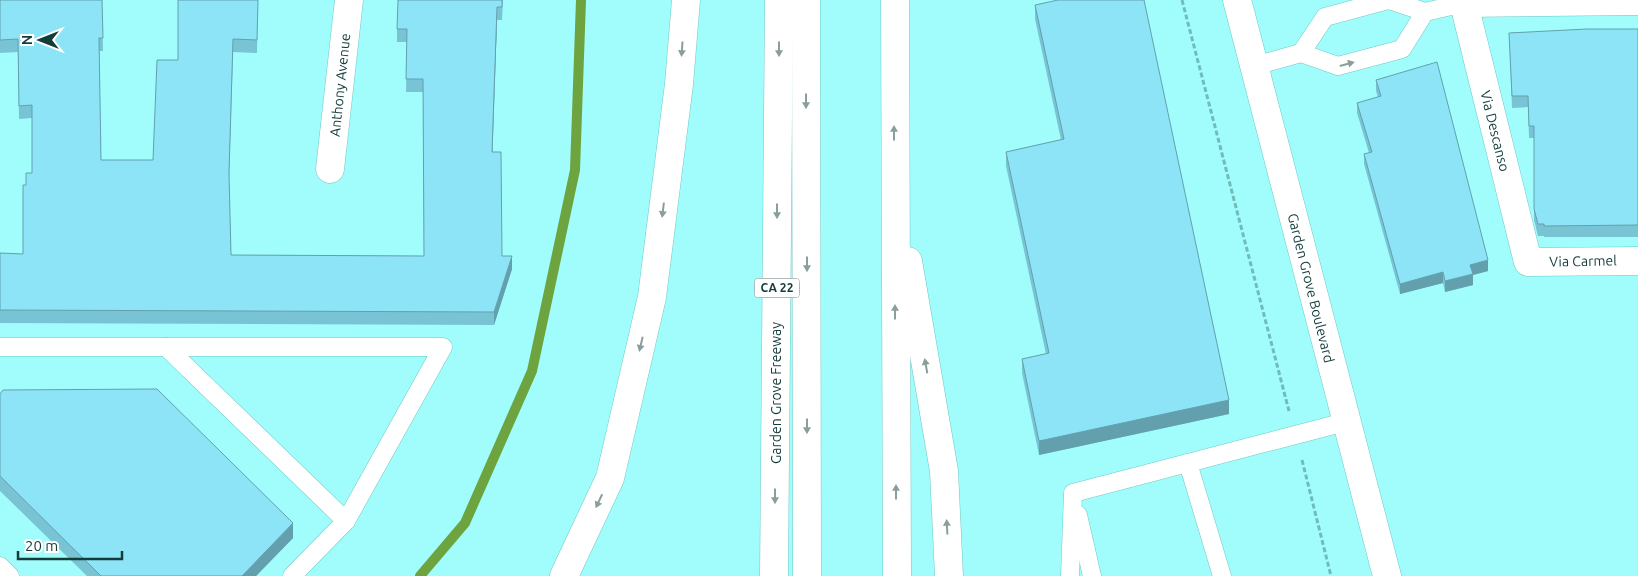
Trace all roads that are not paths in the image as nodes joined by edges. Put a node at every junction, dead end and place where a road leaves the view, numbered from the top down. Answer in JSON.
{"nodes":[{"id":1,"x":349,"y":0,"type":"edge"},
{"id":2,"x":686,"y":0,"type":"edge"},
{"id":3,"x":779,"y":0,"type":"edge"},
{"id":4,"x":806,"y":0,"type":"edge"},
{"id":5,"x":895,"y":0,"type":"edge"},
{"id":6,"x":1236,"y":0,"type":"edge"},
{"id":7,"x":1388,"y":0,"type":"edge"},
{"id":8,"x":1463,"y":1,"type":"edge"},
{"id":9,"x":1638,"y":1,"type":"edge"},
{"id":10,"x":1425,"y":12,"type":"junction"},
{"id":11,"x":1301,"y":53,"type":"junction"},
{"id":12,"x":1254,"y":66,"type":"junction"},
{"id":13,"x":330,"y":169,"type":"dead end"},
{"id":14,"x":894,"y":182,"type":"junction"},
{"id":15,"x":1638,"y":261,"type":"edge"},
{"id":16,"x":1528,"y":262,"type":"joint"},
{"id":17,"x":0,"y":347,"type":"edge"},
{"id":18,"x":166,"y":347,"type":"junction"},
{"id":19,"x":1345,"y":422,"type":"junction"},
{"id":20,"x":1188,"y":463,"type":"junction"},
{"id":21,"x":1073,"y":493,"type":"junction"},
{"id":22,"x":346,"y":521,"type":"junction"},
{"id":23,"x":0,"y":566,"type":"edge"},
{"id":24,"x":10,"y":576,"type":"edge"},
{"id":25,"x":292,"y":576,"type":"edge"},
{"id":26,"x":564,"y":576,"type":"edge"},
{"id":27,"x":774,"y":576,"type":"edge"},
{"id":28,"x":807,"y":576,"type":"edge"},
{"id":29,"x":897,"y":576,"type":"edge"},
{"id":30,"x":949,"y":576,"type":"edge"},
{"id":31,"x":1070,"y":576,"type":"edge"},
{"id":32,"x":1092,"y":576,"type":"edge"},
{"id":33,"x":1222,"y":576,"type":"edge"},
{"id":34,"x":1387,"y":576,"type":"edge"}],
"edges":[{"from":1,"to":13,"type":"main road","name":"Anthony Avenue"},
{"from":2,"to":26,"type":"main road","one_way":true},
{"from":3,"to":27,"type":"main road","name":"Garden Grove Freeway","number":"CA 22","one_way":true},
{"from":4,"to":28,"type":"main road","one_way":true},
{"from":14,"to":5,"type":"main road","one_way":true},
{"from":6,"to":12,"type":"main road","name":"Garden Grove Boulevard"},
{"from":7,"to":10,"type":"lane"},
{"from":7,"to":11,"type":"lane"},
{"from":8,"to":9,"type":"main road"},
{"from":8,"to":10,"type":"lane"},
{"from":8,"to":16,"type":"main road","name":"Via Descanso"},
{"from":11,"to":10,"type":"lane","one_way":true},
{"from":11,"to":12,"type":"lane"},
{"from":12,"to":19,"type":"main road","name":"Garden Grove Boulevard"},
{"from":29,"to":14,"type":"main road","one_way":true},
{"from":30,"to":14,"type":"main road","one_way":true},
{"from":15,"to":16,"type":"main road","name":"Via Carmel"},
{"from":17,"to":18,"type":"lane"},
{"from":18,"to":22,"type":"lane"},
{"from":18,"to":22,"type":"lane"},
{"from":19,"to":20,"type":"lane"},
{"from":19,"to":34,"type":"main road","name":"Garden Grove Boulevard"},
{"from":20,"to":21,"type":"lane"},
{"from":20,"to":33,"type":"lane"},
{"from":21,"to":31,"type":"lane"},
{"from":21,"to":32,"type":"lane"},
{"from":22,"to":25,"type":"lane"},
{"from":23,"to":24,"type":"lane"}]}
